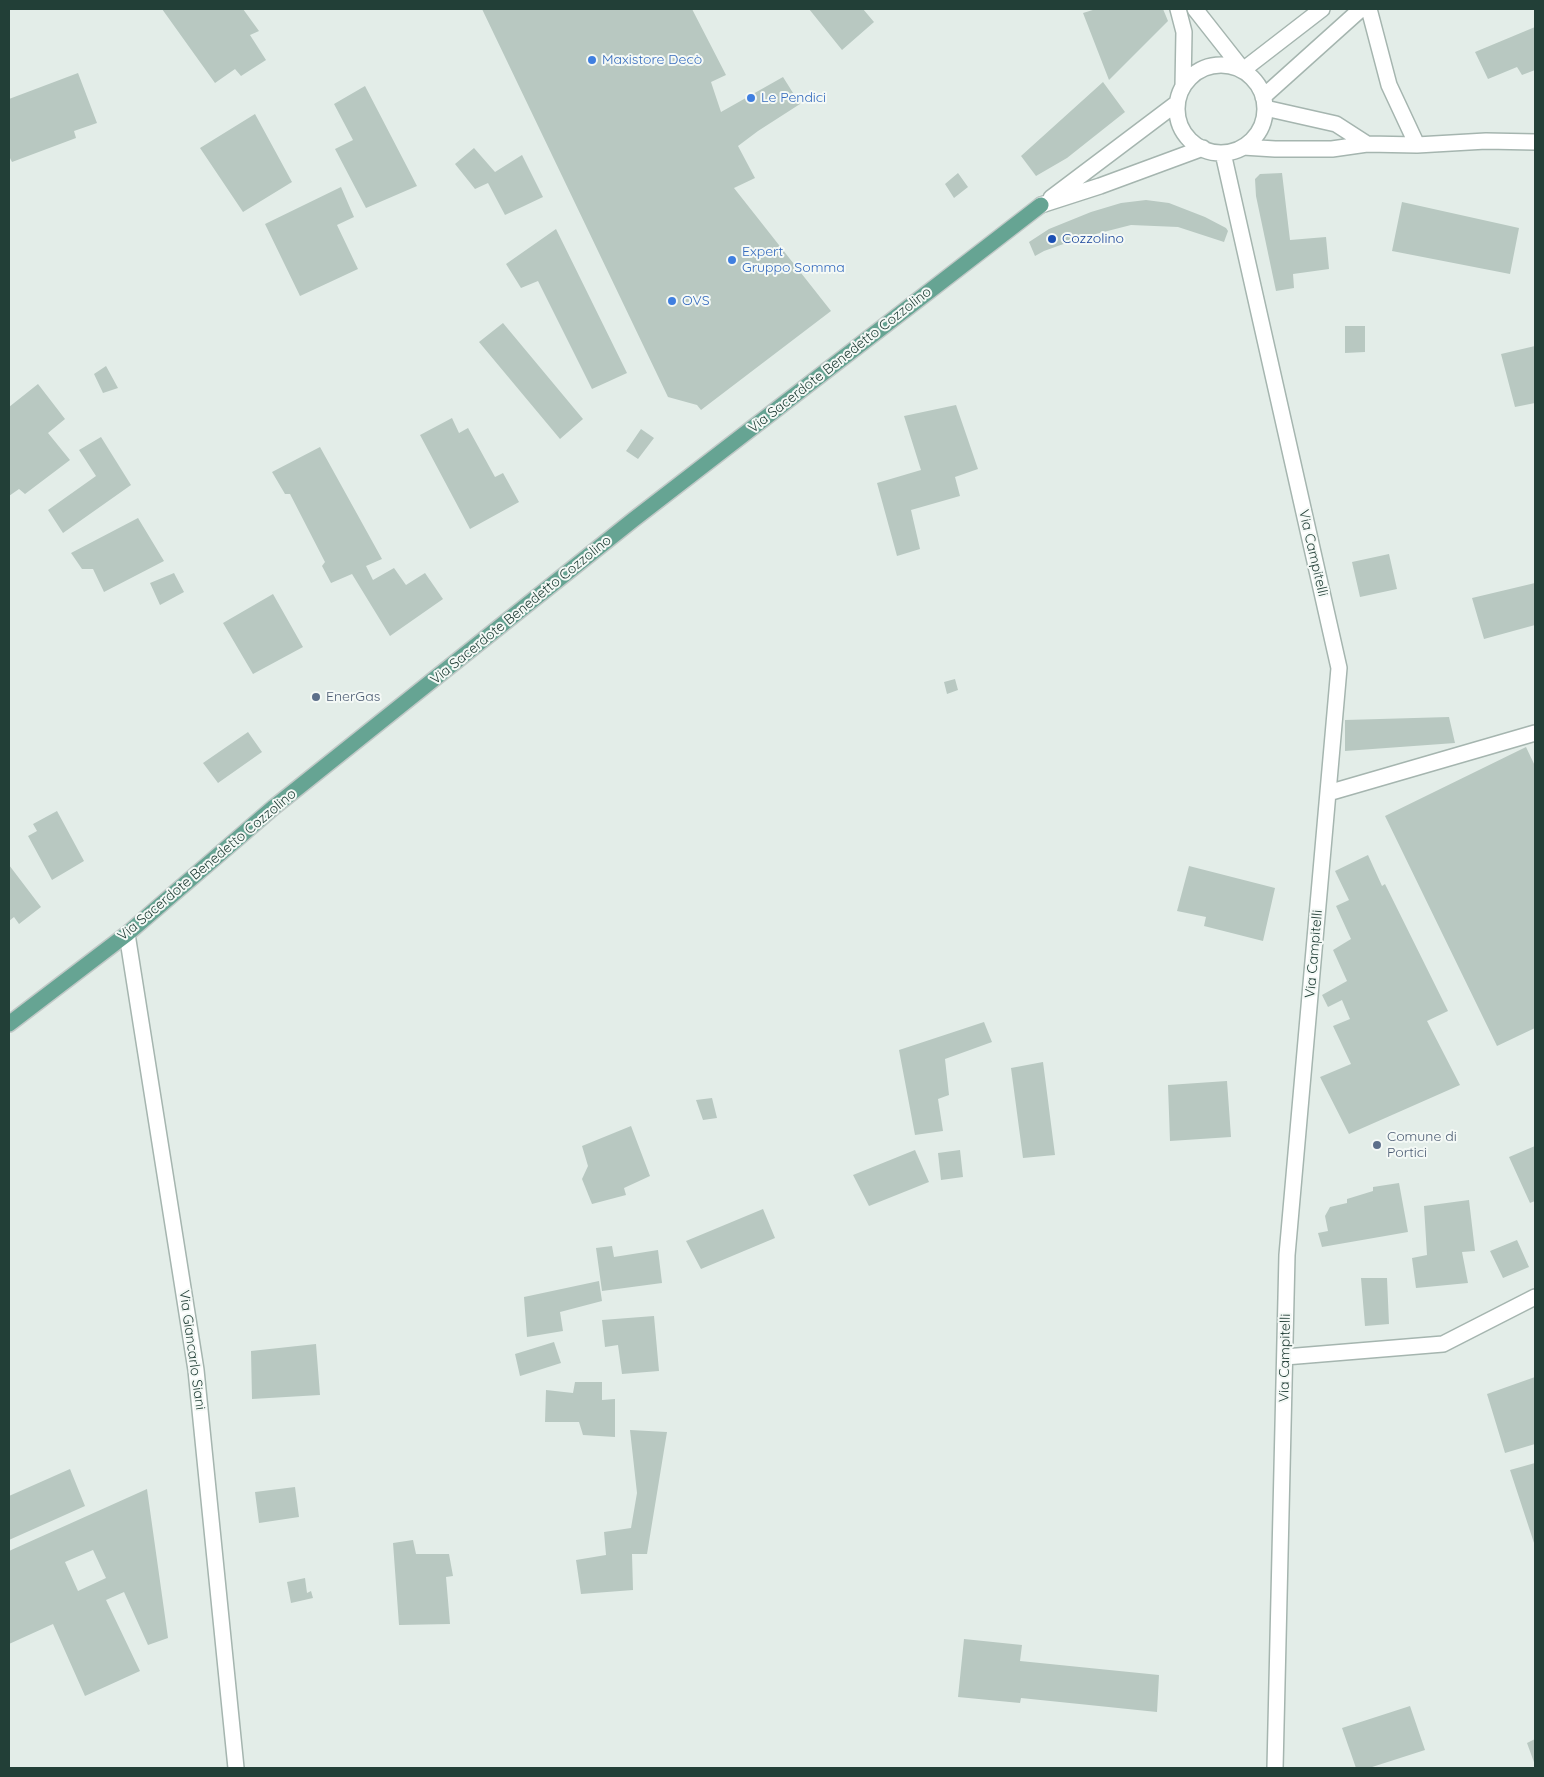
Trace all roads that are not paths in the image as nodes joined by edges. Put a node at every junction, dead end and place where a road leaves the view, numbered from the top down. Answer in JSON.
{"nodes":[{"id":1,"x":1178,"y":9,"type":"edge"},
{"id":2,"x":1195,"y":9,"type":"edge"},
{"id":3,"x":1322,"y":9,"type":"edge"},
{"id":4,"x":1361,"y":9,"type":"edge"},
{"id":5,"x":1368,"y":9,"type":"edge"},
{"id":6,"x":1243,"y":70,"type":"junction"},
{"id":7,"x":1183,"y":86,"type":"junction"},
{"id":8,"x":1177,"y":103,"type":"junction"},
{"id":9,"x":1264,"y":103,"type":"junction"},
{"id":10,"x":1535,"y":142,"type":"edge"},
{"id":11,"x":1367,"y":144,"type":"junction"},
{"id":12,"x":1417,"y":145,"type":"junction"},
{"id":13,"x":1243,"y":147,"type":"junction"},
{"id":14,"x":1203,"y":148,"type":"junction"},
{"id":15,"x":1223,"y":153,"type":"junction"},
{"id":16,"x":1041,"y":205,"type":"junction"},
{"id":17,"x":1535,"y":734,"type":"edge"},
{"id":18,"x":1328,"y":793,"type":"junction"},
{"id":19,"x":127,"y":934,"type":"junction"},
{"id":20,"x":9,"y":1024,"type":"edge"},
{"id":21,"x":1535,"y":1297,"type":"edge"},
{"id":22,"x":1285,"y":1357,"type":"junction"},
{"id":23,"x":236,"y":1768,"type":"edge"},
{"id":24,"x":1275,"y":1768,"type":"edge"}],
"edges":[{"from":1,"to":7,"type":"street"},
{"from":2,"to":6,"type":"street"},
{"from":3,"to":6,"type":"street"},
{"from":4,"to":9,"type":"street"},
{"from":5,"to":12,"type":"street"},
{"from":6,"to":7,"type":"street"},
{"from":6,"to":9,"type":"street"},
{"from":7,"to":8,"type":"street"},
{"from":8,"to":14,"type":"street"},
{"from":8,"to":16,"type":"street","name":"Via Sacerdote Benedetto Cozzolino"},
{"from":9,"to":11,"type":"street"},
{"from":9,"to":13,"type":"street"},
{"from":10,"to":12,"type":"street"},
{"from":11,"to":12,"type":"street"},
{"from":11,"to":13,"type":"street"},
{"from":13,"to":15,"type":"street"},
{"from":14,"to":15,"type":"street"},
{"from":14,"to":16,"type":"street","name":"Via Sacerdote Benedetto Cozzolino"},
{"from":15,"to":18,"type":"street","name":"Via Campitelli"},
{"from":16,"to":19,"type":"main road","name":"Via Sacerdote Benedetto Cozzolino"},
{"from":17,"to":18,"type":"street"},
{"from":18,"to":22,"type":"street","name":"Via Campitelli"},
{"from":19,"to":20,"type":"main road","name":"Via Sacerdote Benedetto Cozzolino"},
{"from":19,"to":23,"type":"street","name":"Via Giancarlo Siani"},
{"from":21,"to":22,"type":"street"},
{"from":22,"to":24,"type":"street","name":"Via Campitelli"}]}
